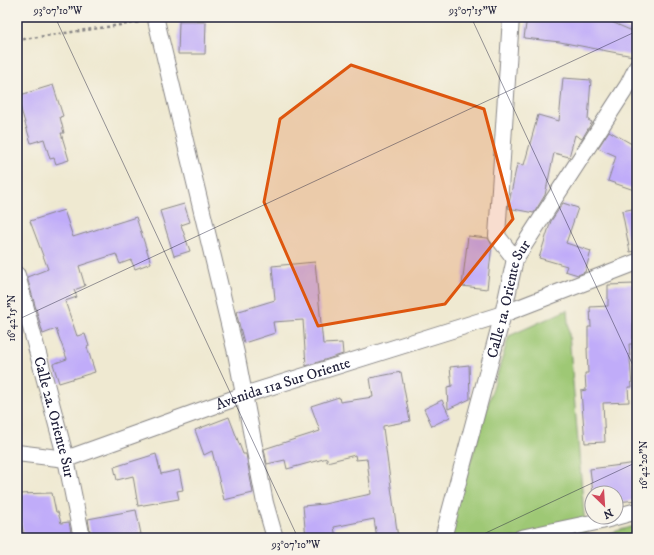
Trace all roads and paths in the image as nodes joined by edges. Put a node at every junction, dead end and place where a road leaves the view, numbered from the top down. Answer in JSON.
{"nodes":[{"id":1,"x":511,"y":17,"type":"edge"},
{"id":2,"x":156,"y":20,"type":"joint"},
{"id":3,"x":17,"y":40,"type":"edge"},
{"id":4,"x":637,"y":67,"type":"edge"},
{"id":5,"x":633,"y":85,"type":"edge"},
{"id":6,"x":515,"y":259,"type":"junction"},
{"id":7,"x":637,"y":262,"type":"edge"},
{"id":8,"x":17,"y":274,"type":"edge"},
{"id":9,"x":503,"y":314,"type":"junction"},
{"id":10,"x":244,"y":395,"type":"junction"},
{"id":11,"x":17,"y":453,"type":"edge"},
{"id":12,"x":66,"y":459,"type":"junction"},
{"id":13,"x":637,"y":511,"type":"edge"},
{"id":14,"x":555,"y":535,"type":"edge"},
{"id":15,"x":82,"y":538,"type":"edge"},
{"id":16,"x":275,"y":538,"type":"edge"},
{"id":17,"x":443,"y":538,"type":"edge"},
{"id":18,"x":521,"y":538,"type":"edge"}],
"edges":[{"from":1,"to":6,"type":"street"},
{"from":2,"to":3,"type":"path"},
{"from":2,"to":10,"type":"street"},
{"from":4,"to":5,"type":"street","name":"Calle 1a. Oriente Sur"},
{"from":5,"to":6,"type":"street","name":"Calle 1a. Oriente Sur"},
{"from":6,"to":9,"type":"street","name":"Calle 1a. Oriente Sur"},
{"from":7,"to":9,"type":"street","name":"Avenida 11a Sur Oriente"},
{"from":8,"to":12,"type":"street","name":"Calle 2a. Oriente Sur"},
{"from":9,"to":10,"type":"street","name":"Avenida 11a Sur Oriente"},
{"from":9,"to":17,"type":"street","name":"Calle 1a. Oriente Sur"},
{"from":10,"to":12,"type":"street","name":"Avenida 11a Sur Oriente"},
{"from":10,"to":16,"type":"street"},
{"from":11,"to":12,"type":"street"},
{"from":12,"to":15,"type":"street","name":"Calle 2a. Oriente Sur"},
{"from":13,"to":14,"type":"street"},
{"from":14,"to":18,"type":"street"}]}
